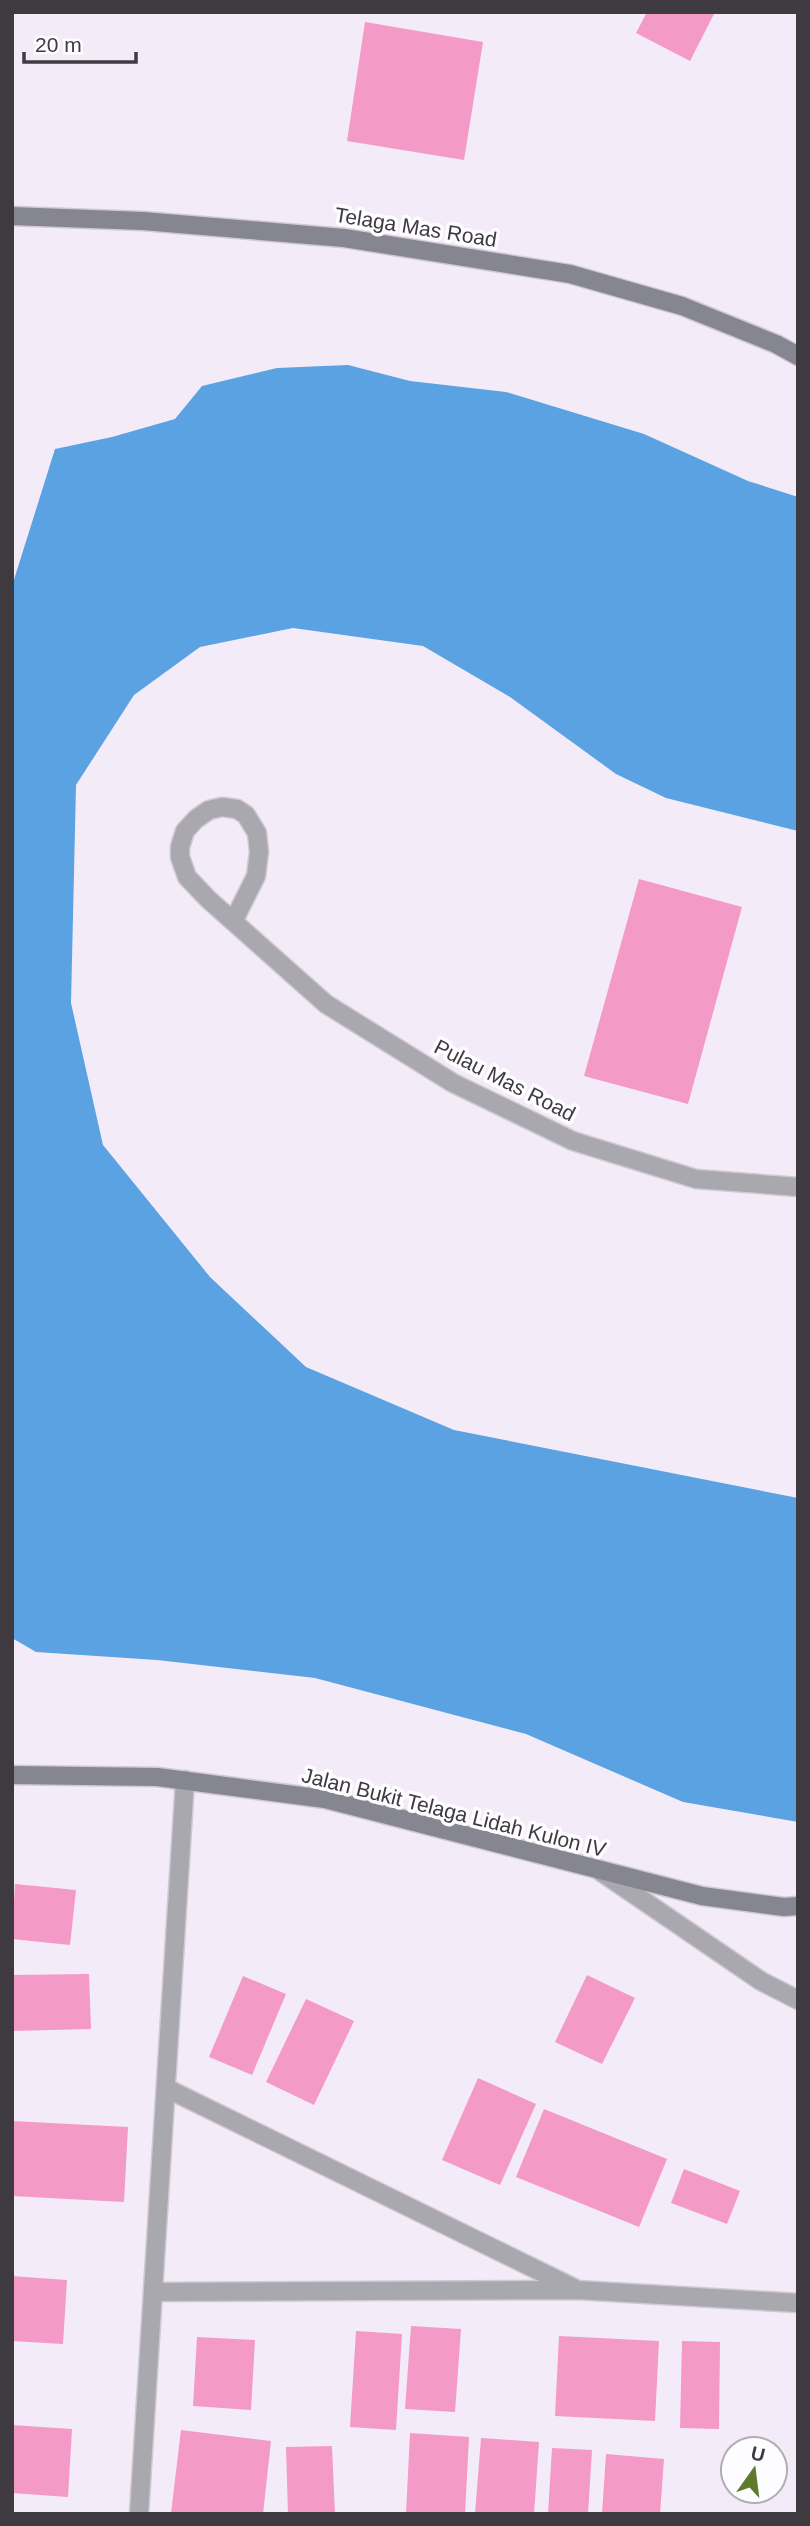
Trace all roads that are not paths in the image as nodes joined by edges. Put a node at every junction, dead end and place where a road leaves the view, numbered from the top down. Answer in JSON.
{"nodes":[{"id":1,"x":12,"y":216,"type":"edge"},
{"id":2,"x":798,"y":356,"type":"edge"},
{"id":3,"x":234,"y":920,"type":"junction"},
{"id":4,"x":798,"y":1187,"type":"edge"},
{"id":5,"x":12,"y":1775,"type":"edge"},
{"id":6,"x":185,"y":1780,"type":"junction"},
{"id":7,"x":600,"y":1871,"type":"junction"},
{"id":8,"x":798,"y":1906,"type":"edge"},
{"id":9,"x":798,"y":2000,"type":"edge"},
{"id":10,"x":166,"y":2088,"type":"junction"},
{"id":11,"x":577,"y":2290,"type":"junction"},
{"id":12,"x":153,"y":2292,"type":"junction"},
{"id":13,"x":798,"y":2303,"type":"edge"},
{"id":14,"x":139,"y":2514,"type":"edge"}],
"edges":[{"from":1,"to":2,"type":"main road","name":"Telaga Mas Road"},
{"from":3,"to":3,"type":"street","name":"Pulau Mas Road"},
{"from":3,"to":4,"type":"street","name":"Pulau Mas Road"},
{"from":5,"to":6,"type":"main road","name":"Jalan Bukit Telaga Lidah Kulon IV"},
{"from":6,"to":7,"type":"main road","name":"Jalan Bukit Telaga Lidah Kulon IV"},
{"from":6,"to":10,"type":"street"},
{"from":7,"to":8,"type":"main road","name":"Jalan Bukit Telaga Lidah Kulon IV"},
{"from":7,"to":9,"type":"street"},
{"from":10,"to":11,"type":"street"},
{"from":10,"to":12,"type":"street"},
{"from":11,"to":12,"type":"street"},
{"from":11,"to":13,"type":"street"},
{"from":12,"to":14,"type":"street"}]}
